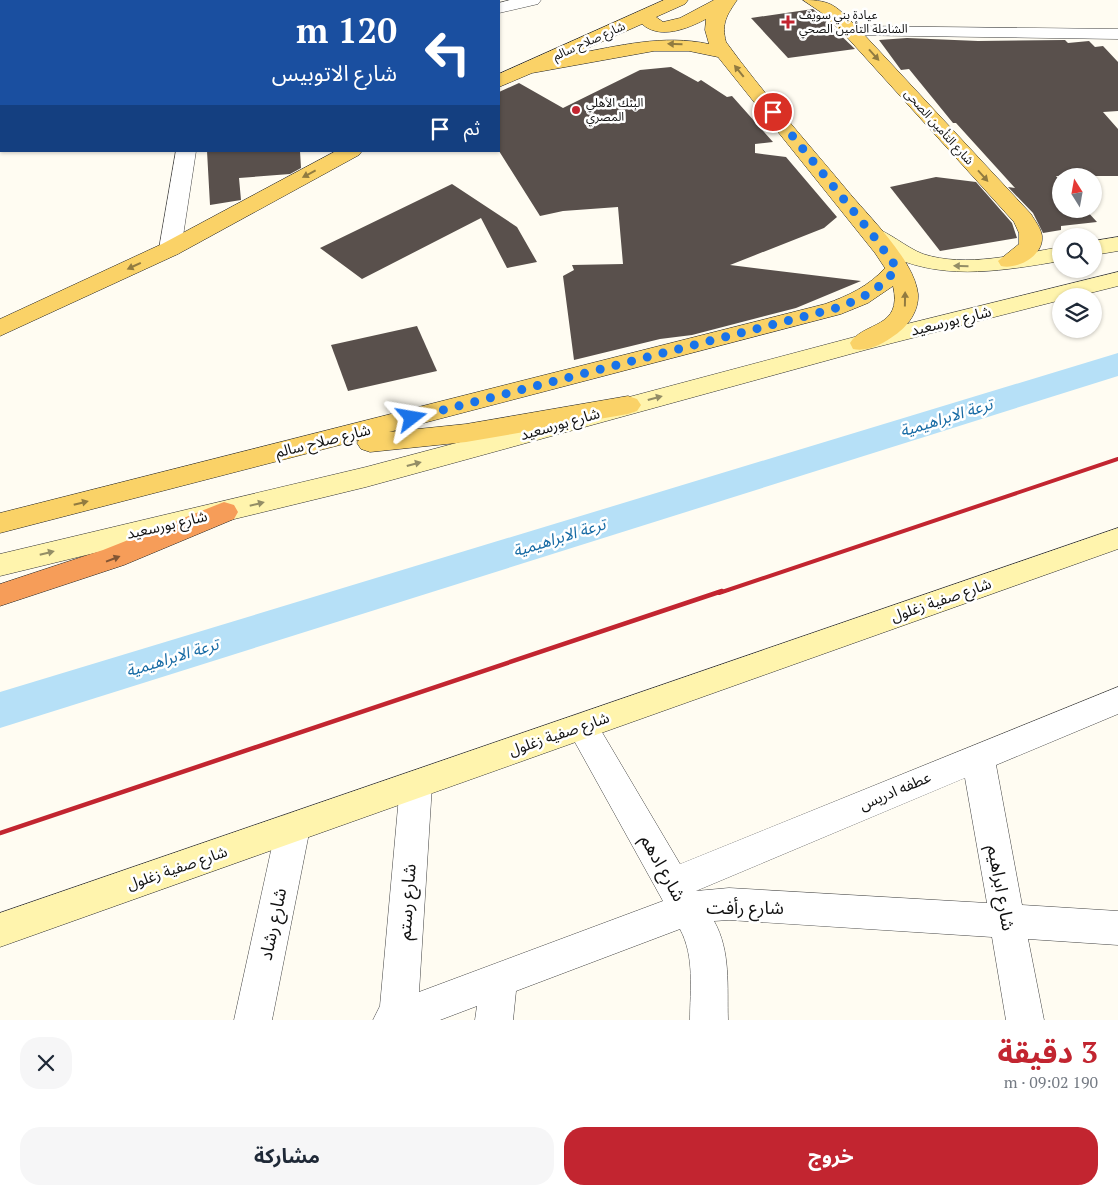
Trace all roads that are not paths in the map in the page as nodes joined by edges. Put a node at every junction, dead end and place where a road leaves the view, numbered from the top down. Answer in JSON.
{"nodes":[{"id":1,"x":532,"y":0,"type":"edge"},
{"id":2,"x":679,"y":0,"type":"edge"},
{"id":3,"x":728,"y":0,"type":"edge"},
{"id":4,"x":812,"y":0,"type":"edge"},
{"id":5,"x":508,"y":5,"type":"edge"},
{"id":6,"x":645,"y":17,"type":"junction"},
{"id":7,"x":852,"y":31,"type":"junction"},
{"id":8,"x":1118,"y":34,"type":"edge"},
{"id":9,"x":723,"y":52,"type":"junction"},
{"id":10,"x":524,"y":69,"type":"junction"},
{"id":11,"x":500,"y":81,"type":"edge"},
{"id":12,"x":186,"y":152,"type":"edge"},
{"id":13,"x":350,"y":152,"type":"edge"},
{"id":14,"x":872,"y":234,"type":"junction"},
{"id":15,"x":1118,"y":244,"type":"edge"},
{"id":16,"x":1102,"y":247,"type":"edge"},
{"id":17,"x":170,"y":249,"type":"junction"},
{"id":18,"x":1052,"y":255,"type":"edge"},
{"id":19,"x":1010,"y":261,"type":"junction"},
{"id":20,"x":897,"y":268,"type":"junction"},
{"id":21,"x":1118,"y":279,"type":"edge"},
{"id":22,"x":1049,"y":296,"type":"junction"},
{"id":23,"x":0,"y":328,"type":"edge"},
{"id":24,"x":862,"y":343,"type":"junction"},
{"id":25,"x":628,"y":405,"type":"junction"},
{"id":26,"x":297,"y":448,"type":"junction"},
{"id":27,"x":224,"y":512,"type":"junction"},
{"id":28,"x":0,"y":523,"type":"edge"},
{"id":29,"x":1118,"y":538,"type":"edge"},
{"id":30,"x":0,"y":565,"type":"edge"},
{"id":31,"x":0,"y":595,"type":"edge"},
{"id":32,"x":1118,"y":700,"type":"edge"},
{"id":33,"x":582,"y":726,"type":"junction"},
{"id":34,"x":978,"y":756,"type":"junction"},
{"id":35,"x":416,"y":785,"type":"junction"},
{"id":36,"x":293,"y":828,"type":"junction"},
{"id":37,"x":679,"y":897,"type":"junction"},
{"id":38,"x":1007,"y":921,"type":"junction"},
{"id":39,"x":1118,"y":928,"type":"edge"},
{"id":40,"x":0,"y":930,"type":"edge"},
{"id":41,"x":499,"y":978,"type":"junction"},
{"id":42,"x":396,"y":1019,"type":"edge"},
{"id":43,"x":253,"y":1020,"type":"edge"},
{"id":44,"x":494,"y":1020,"type":"edge"},
{"id":45,"x":709,"y":1020,"type":"edge"},
{"id":46,"x":1025,"y":1020,"type":"edge"}],
"edges":[{"from":1,"to":5,"type":"street"},
{"from":2,"to":6,"type":"main road","name":"شارع صلاح سالم"},
{"from":3,"to":6,"type":"main road"},
{"from":3,"to":9,"type":"main road"},
{"from":4,"to":7,"type":"main road","name":"شارع التأمين الصحى"},
{"from":6,"to":10,"type":"main road","name":"شارع صلاح سالم"},
{"from":7,"to":8,"type":"street"},
{"from":7,"to":19,"type":"main road","name":"شارع التأمين الصحى","one_way":true},
{"from":9,"to":10,"type":"main road","one_way":true},
{"from":14,"to":9,"type":"main road","one_way":true},
{"from":10,"to":11,"type":"main road","name":"شارع صلاح سالم"},
{"from":12,"to":17,"type":"street"},
{"from":13,"to":17,"type":"main road","one_way":true},
{"from":19,"to":14,"type":"main road","one_way":true},
{"from":14,"to":20,"type":"main road"},
{"from":15,"to":16,"type":"main road"},
{"from":17,"to":23,"type":"main road","one_way":true},
{"from":18,"to":19,"type":"main road"},
{"from":19,"to":22,"type":"main road"},
{"from":24,"to":20,"type":"main road","one_way":true},
{"from":20,"to":26,"type":"main road","name":"شارع صلاح سالم"},
{"from":21,"to":22,"type":"main road","name":"شارع بورسعيد"},
{"from":22,"to":24,"type":"main road","name":"شارع بورسعيد"},
{"from":25,"to":24,"type":"main road","name":"شارع بورسعيد","one_way":true},
{"from":25,"to":26,"type":"main road"},
{"from":27,"to":25,"type":"main road","name":"شارع بورسعيد","one_way":true},
{"from":28,"to":26,"type":"main road","name":"شارع صلاح سالم","one_way":true},
{"from":30,"to":27,"type":"main road","name":"شارع بورسعيد","one_way":true},
{"from":31,"to":27,"type":"highway","one_way":true},
{"from":29,"to":33,"type":"main road","name":"شارع صفية زغلول"},
{"from":32,"to":34,"type":"street","name":"عطفه ادريس"},
{"from":33,"to":35,"type":"main road","name":"شارع صفية زغلول"},
{"from":33,"to":37,"type":"street","name":"شارع ادهم"},
{"from":34,"to":37,"type":"street","name":"عطفه ادريس"},
{"from":34,"to":38,"type":"street","name":"شارع ابراهيم"},
{"from":35,"to":36,"type":"main road","name":"شارع صفية زغلول"},
{"from":35,"to":42,"type":"street","name":"شارع رستم"},
{"from":36,"to":40,"type":"main road","name":"شارع صفية زغلول"},
{"from":36,"to":43,"type":"street","name":"شارع رشاد"},
{"from":37,"to":38,"type":"street","name":"شارع رأفت"},
{"from":37,"to":41,"type":"street","name":"شارع رأفت"},
{"from":37,"to":45,"type":"street","name":"شارع ادهم"},
{"from":38,"to":39,"type":"street","name":"شارع رأفت"},
{"from":38,"to":46,"type":"street","name":"شارع ابراهيم"},
{"from":41,"to":42,"type":"street","name":"شارع رأفت"},
{"from":41,"to":44,"type":"street"}]}
